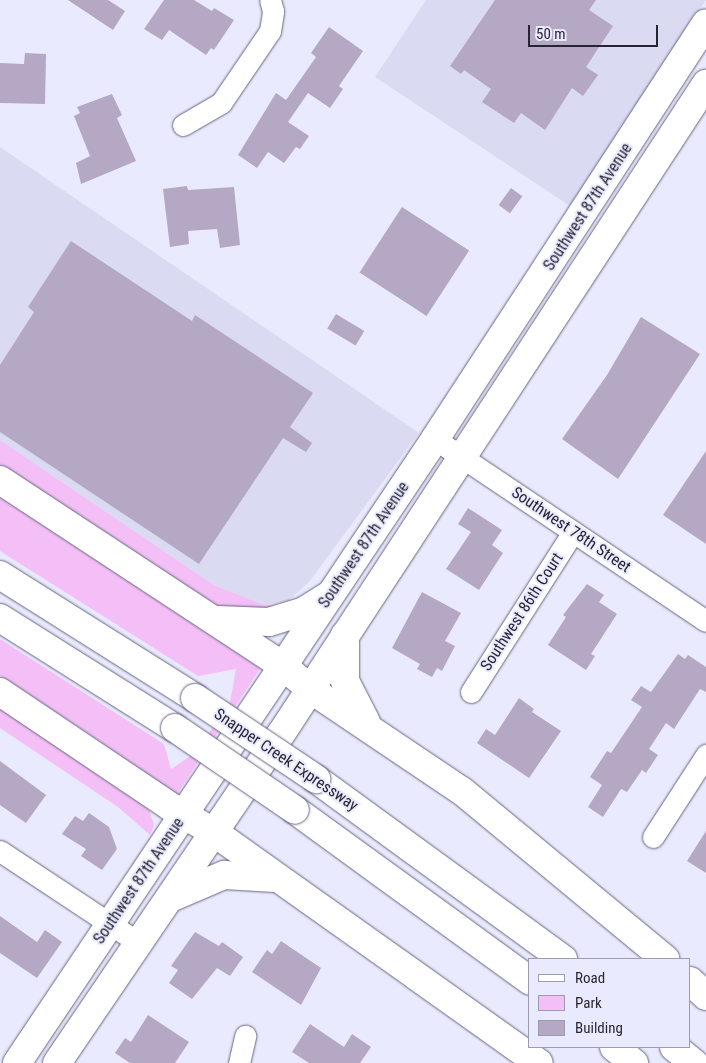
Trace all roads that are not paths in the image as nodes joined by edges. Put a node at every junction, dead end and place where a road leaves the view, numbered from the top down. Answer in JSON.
{"nodes":[{"id":1,"x":270,"y":0,"type":"edge"},
{"id":2,"x":706,"y":23,"type":"edge"},
{"id":3,"x":706,"y":84,"type":"edge"},
{"id":4,"x":183,"y":125,"type":"dead end"},
{"id":5,"x":582,"y":217,"type":"junction"},
{"id":6,"x":608,"y":237,"type":"junction"},
{"id":7,"x":435,"y":439,"type":"junction"},
{"id":8,"x":462,"y":456,"type":"junction"},
{"id":9,"x":0,"y":480,"type":"edge"},
{"id":10,"x":573,"y":532,"type":"junction"},
{"id":11,"x":0,"y":575,"type":"edge"},
{"id":12,"x":330,"y":595,"type":"junction"},
{"id":13,"x":0,"y":618,"type":"edge"},
{"id":14,"x":212,"y":618,"type":"junction"},
{"id":15,"x":706,"y":621,"type":"edge"},
{"id":16,"x":345,"y":635,"type":"junction"},
{"id":17,"x":283,"y":666,"type":"junction"},
{"id":18,"x":310,"y":689,"type":"junction"},
{"id":19,"x":0,"y":692,"type":"edge"},
{"id":20,"x":471,"y":692,"type":"dead end"},
{"id":21,"x":366,"y":724,"type":"junction"},
{"id":22,"x":706,"y":755,"type":"edge"},
{"id":23,"x":183,"y":815,"type":"junction"},
{"id":24,"x":215,"y":833,"type":"junction"},
{"id":25,"x":652,"y":837,"type":"dead end"},
{"id":26,"x":0,"y":851,"type":"edge"},
{"id":27,"x":279,"y":879,"type":"junction"},
{"id":28,"x":170,"y":898,"type":"junction"},
{"id":29,"x":110,"y":924,"type":"junction"},
{"id":30,"x":139,"y":943,"type":"junction"},
{"id":31,"x":562,"y":958,"type":"edge"},
{"id":32,"x":664,"y":958,"type":"edge"},
{"id":33,"x":528,"y":980,"type":"edge"},
{"id":34,"x":691,"y":982,"type":"edge"},
{"id":35,"x":706,"y":996,"type":"edge"},
{"id":36,"x":245,"y":1036,"type":"dead end"},
{"id":37,"x":615,"y":1048,"type":"edge"},
{"id":38,"x":675,"y":1048,"type":"edge"},
{"id":39,"x":17,"y":1063,"type":"edge"},
{"id":40,"x":57,"y":1063,"type":"edge"},
{"id":41,"x":239,"y":1063,"type":"edge"},
{"id":42,"x":539,"y":1063,"type":"edge"},
{"id":43,"x":634,"y":1063,"type":"edge"},
{"id":44,"x":694,"y":1063,"type":"edge"}],
"edges":[{"from":1,"to":4,"type":"street"},
{"from":2,"to":5,"type":"main road","name":"Southwest 87th Avenue"},
{"from":3,"to":6,"type":"main road","name":"Southwest 87th Avenue"},
{"from":5,"to":6,"type":"main road"},
{"from":5,"to":7,"type":"main road","name":"Southwest 87th Avenue"},
{"from":6,"to":8,"type":"main road","name":"Southwest 87th Avenue"},
{"from":7,"to":8,"type":"street","name":"Southwest 78th Street"},
{"from":7,"to":12,"type":"main road","name":"Southwest 87th Avenue"},
{"from":8,"to":10,"type":"street","name":"Southwest 78th Street"},
{"from":8,"to":16,"type":"main road","name":"Southwest 87th Avenue"},
{"from":9,"to":14,"type":"main road"},
{"from":10,"to":15,"type":"street","name":"Southwest 78th Street"},
{"from":10,"to":20,"type":"street","name":"Southwest 86th Court"},
{"from":11,"to":31,"type":"main road","name":"Snapper Creek Expressway","bridge":true},
{"from":12,"to":14,"type":"main road"},
{"from":12,"to":17,"type":"main road","name":"Southwest 87th Avenue"},
{"from":13,"to":33,"type":"main road","bridge":true},
{"from":14,"to":17,"type":"main road"},
{"from":16,"to":18,"type":"main road","name":"Southwest 87th Avenue"},
{"from":16,"to":21,"type":"main road"},
{"from":17,"to":18,"type":"main road"},
{"from":17,"to":23,"type":"main road","name":"Southwest 87th Avenue"},
{"from":18,"to":21,"type":"main road"},
{"from":18,"to":24,"type":"main road","name":"Southwest 87th Avenue"},
{"from":19,"to":23,"type":"main road"},
{"from":21,"to":32,"type":"main road"},
{"from":22,"to":25,"type":"street"},
{"from":23,"to":24,"type":"main road"},
{"from":23,"to":29,"type":"main road","name":"Southwest 87th Avenue"},
{"from":24,"to":27,"type":"main road"},
{"from":24,"to":28,"type":"main road","name":"Southwest 87th Avenue"},
{"from":26,"to":29,"type":"street"},
{"from":27,"to":28,"type":"main road"},
{"from":27,"to":42,"type":"main road"},
{"from":28,"to":30,"type":"main road","name":"Southwest 87th Avenue"},
{"from":29,"to":30,"type":"street"},
{"from":29,"to":39,"type":"main road","name":"Southwest 87th Avenue"},
{"from":30,"to":40,"type":"main road","name":"Southwest 87th Avenue"},
{"from":34,"to":35,"type":"main road"},
{"from":36,"to":41,"type":"street"},
{"from":37,"to":43,"type":"main road"},
{"from":38,"to":44,"type":"main road"}]}
